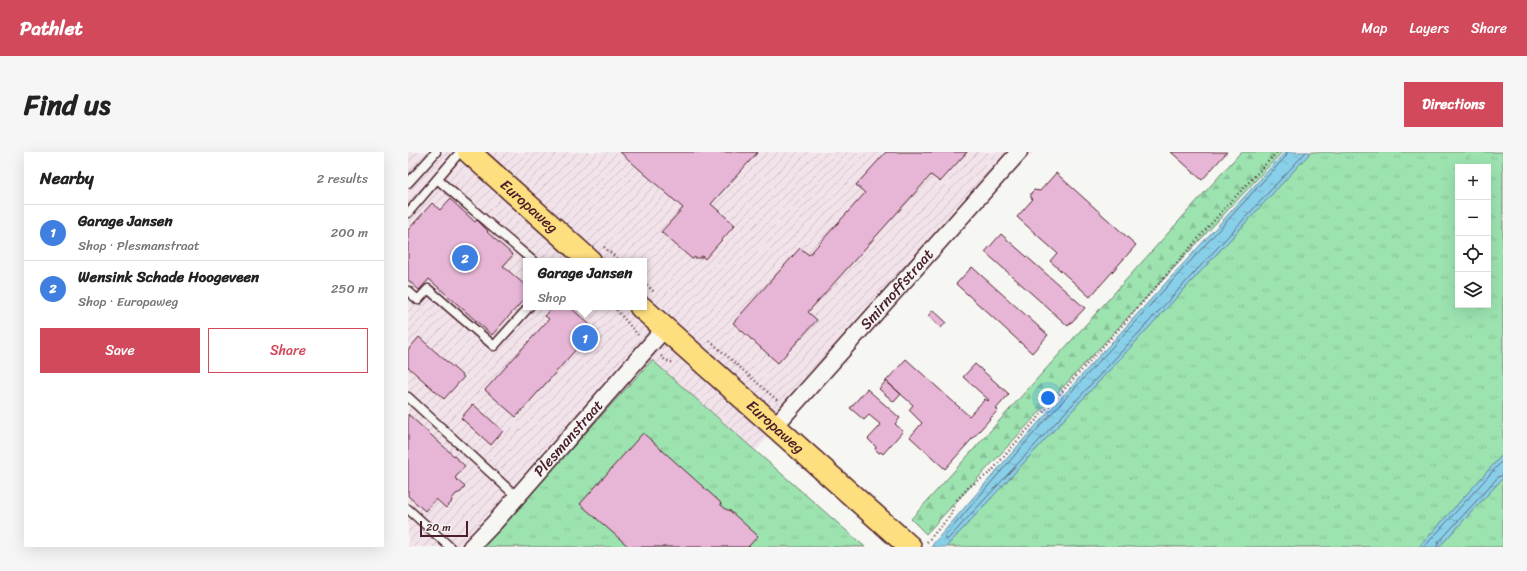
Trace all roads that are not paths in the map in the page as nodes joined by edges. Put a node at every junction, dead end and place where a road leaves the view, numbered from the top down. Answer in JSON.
{"nodes":[{"id":1,"x":436,"y":152,"type":"edge"},
{"id":2,"x":460,"y":152,"type":"edge"},
{"id":3,"x":469,"y":152,"type":"edge"},
{"id":4,"x":1018,"y":152,"type":"edge"},
{"id":5,"x":437,"y":179,"type":"junction"},
{"id":6,"x":408,"y":183,"type":"edge"},
{"id":7,"x":408,"y":213,"type":"edge"},
{"id":8,"x":582,"y":256,"type":"edge"},
{"id":9,"x":529,"y":258,"type":"edge"},
{"id":10,"x":408,"y":291,"type":"edge"},
{"id":11,"x":648,"y":300,"type":"edge"},
{"id":12,"x":526,"y":310,"type":"edge"},
{"id":13,"x":665,"y":328,"type":"junction"},
{"id":14,"x":408,"y":397,"type":"edge"},
{"id":15,"x":782,"y":418,"type":"junction"},
{"id":16,"x":517,"y":496,"type":"junction"},
{"id":17,"x":408,"y":509,"type":"edge"},
{"id":18,"x":450,"y":547,"type":"edge"},
{"id":19,"x":471,"y":547,"type":"edge"},
{"id":20,"x":910,"y":547,"type":"edge"}],
"edges":[{"from":1,"to":6,"type":"lane"},
{"from":2,"to":5,"type":"lane"},
{"from":3,"to":8,"type":"main road","name":"Europaweg"},
{"from":4,"to":15,"type":"street","name":"Smirnoffstraat"},
{"from":5,"to":7,"type":"lane"},
{"from":5,"to":9,"type":"lane"},
{"from":10,"to":12,"type":"lane"},
{"from":11,"to":13,"type":"main road","name":"Europaweg"},
{"from":13,"to":15,"type":"main road","name":"Europaweg"},
{"from":13,"to":16,"type":"street","name":"Plesmanstraat"},
{"from":14,"to":16,"type":"lane"},
{"from":15,"to":20,"type":"main road","name":"Europaweg"},
{"from":16,"to":19,"type":"street","name":"Plesmanstraat"},
{"from":17,"to":18,"type":"lane"}]}
